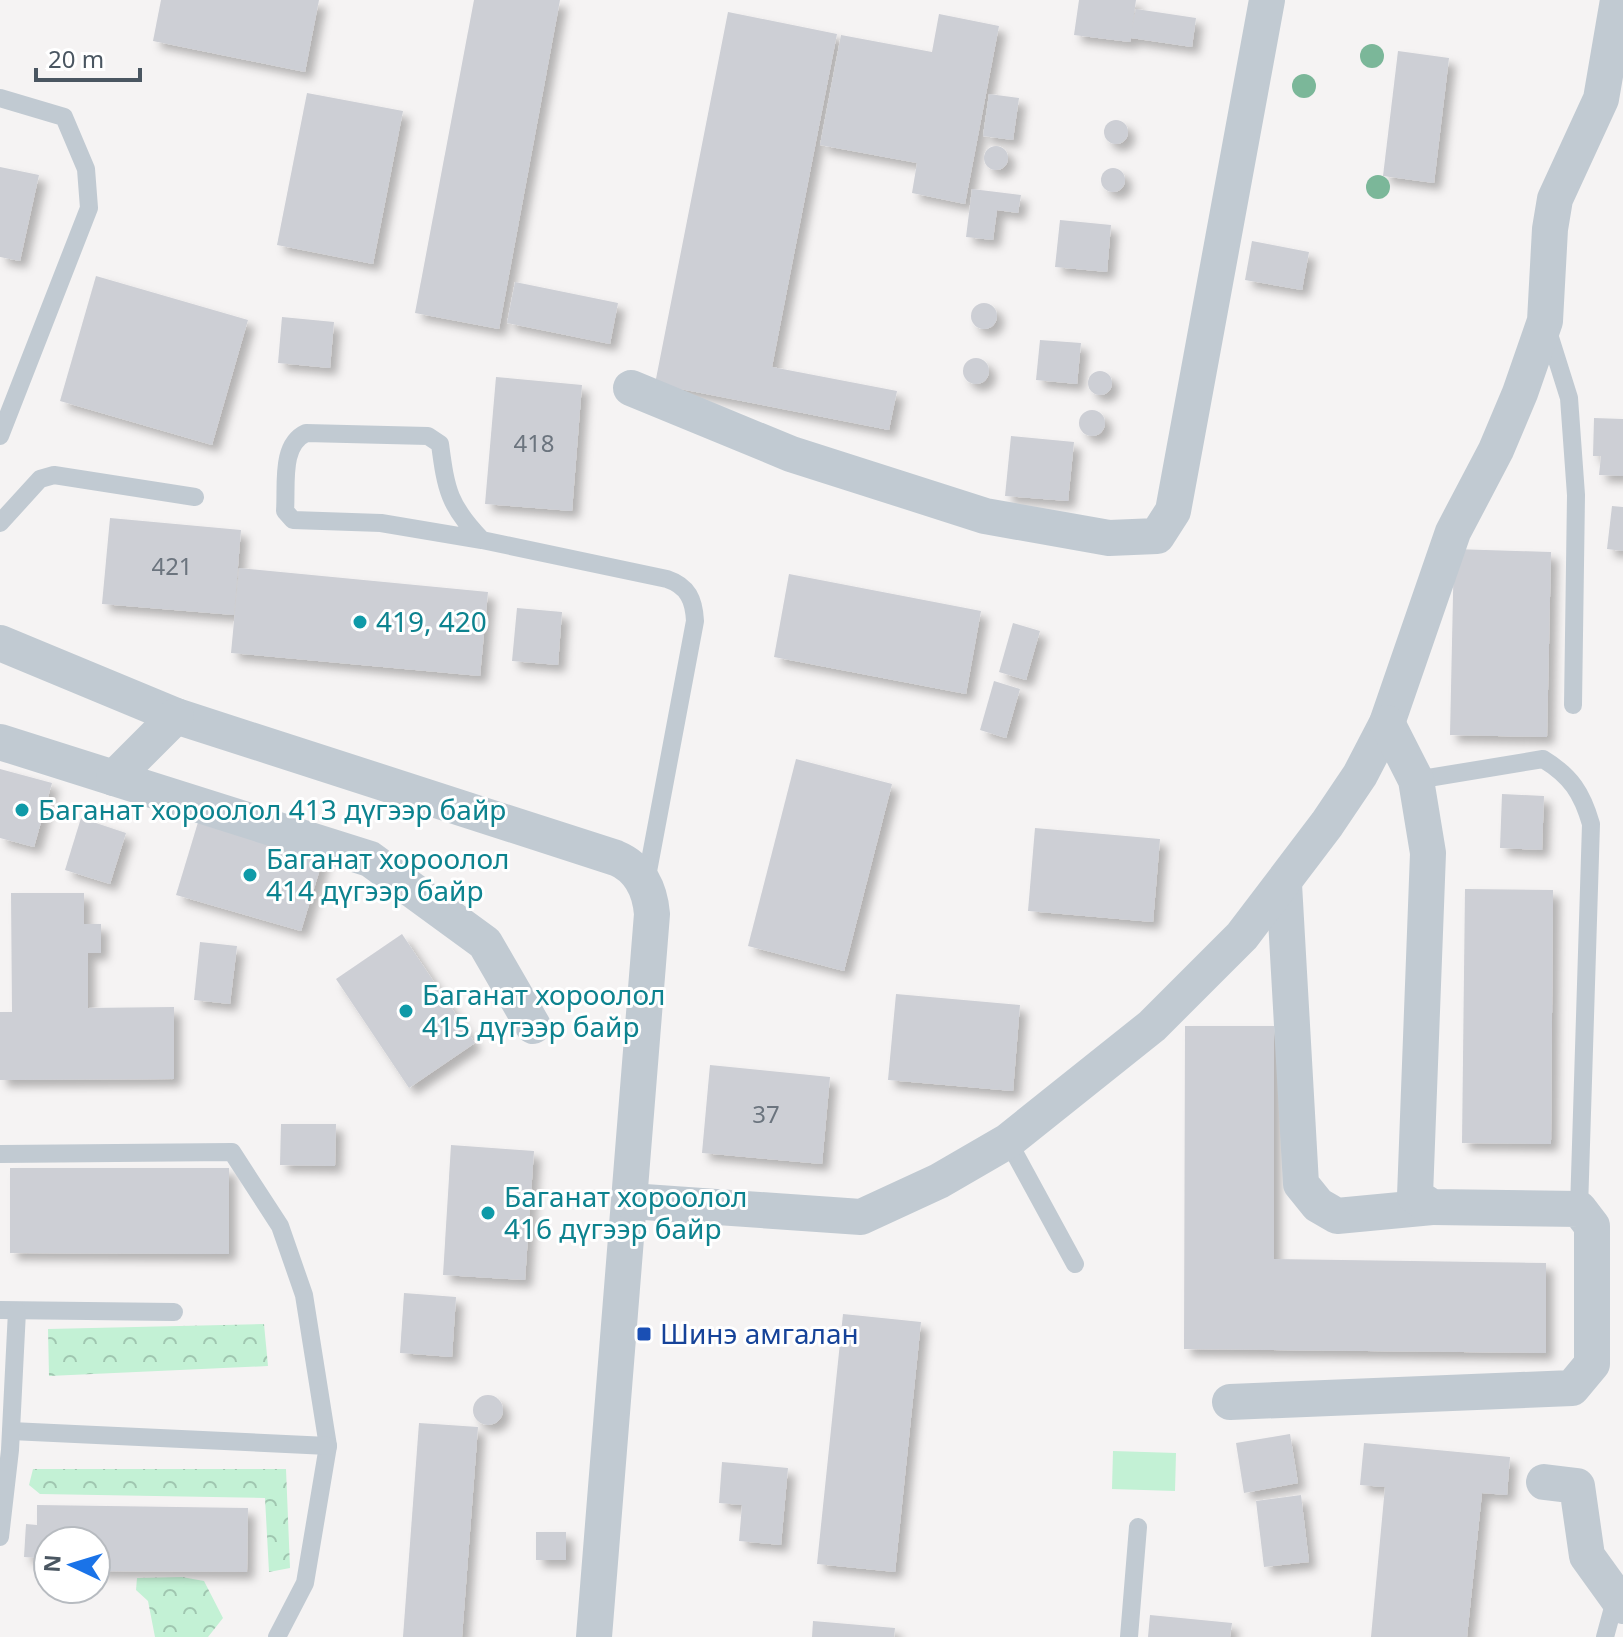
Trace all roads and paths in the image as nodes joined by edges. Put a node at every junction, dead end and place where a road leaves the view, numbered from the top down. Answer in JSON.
{"nodes":[{"id":1,"x":1267,"y":0,"type":"edge"},
{"id":2,"x":1618,"y":0,"type":"edge"},
{"id":3,"x":0,"y":98,"type":"edge"},
{"id":4,"x":1545,"y":321,"type":"junction"},
{"id":5,"x":631,"y":388,"type":"dead end"},
{"id":6,"x":0,"y":436,"type":"edge"},
{"id":7,"x":195,"y":497,"type":"dead end"},
{"id":8,"x":0,"y":523,"type":"edge"},
{"id":9,"x":482,"y":540,"type":"junction"},
{"id":10,"x":0,"y":643,"type":"edge"},
{"id":11,"x":1573,"y":705,"type":"dead end"},
{"id":12,"x":176,"y":716,"type":"junction"},
{"id":13,"x":1387,"y":723,"type":"junction"},
{"id":14,"x":0,"y":742,"type":"edge"},
{"id":15,"x":114,"y":778,"type":"junction"},
{"id":16,"x":1416,"y":780,"type":"junction"},
{"id":17,"x":1284,"y":884,"type":"junction"},
{"id":18,"x":645,"y":885,"type":"junction"},
{"id":19,"x":533,"y":1026,"type":"dead end"},
{"id":20,"x":1008,"y":1141,"type":"junction"},
{"id":21,"x":0,"y":1154,"type":"edge"},
{"id":22,"x":630,"y":1201,"type":"junction"},
{"id":23,"x":1432,"y":1207,"type":"junction"},
{"id":24,"x":1579,"y":1209,"type":"junction"},
{"id":25,"x":1075,"y":1264,"type":"dead end"},
{"id":26,"x":8,"y":1310,"type":"edge"},
{"id":27,"x":174,"y":1312,"type":"dead end"},
{"id":28,"x":1230,"y":1402,"type":"dead end"},
{"id":29,"x":11,"y":1431,"type":"junction"},
{"id":30,"x":328,"y":1446,"type":"junction"},
{"id":31,"x":1544,"y":1482,"type":"dead end"},
{"id":32,"x":1138,"y":1527,"type":"dead end"},
{"id":33,"x":0,"y":1537,"type":"edge"},
{"id":34,"x":1619,"y":1603,"type":"edge"},
{"id":35,"x":277,"y":1637,"type":"edge"},
{"id":36,"x":594,"y":1637,"type":"edge"},
{"id":37,"x":1129,"y":1637,"type":"edge"},
{"id":38,"x":1605,"y":1637,"type":"edge"}],
"edges":[{"from":1,"to":5,"type":"street"},
{"from":2,"to":4,"type":"street"},
{"from":3,"to":6,"type":"lane"},
{"from":4,"to":11,"type":"lane"},
{"from":4,"to":13,"type":"street"},
{"from":7,"to":8,"type":"lane"},
{"from":9,"to":9,"type":"lane"},
{"from":9,"to":18,"type":"lane"},
{"from":10,"to":12,"type":"street"},
{"from":12,"to":15,"type":"street"},
{"from":12,"to":18,"type":"street"},
{"from":13,"to":16,"type":"street"},
{"from":13,"to":17,"type":"street"},
{"from":14,"to":15,"type":"street"},
{"from":15,"to":19,"type":"street"},
{"from":16,"to":23,"type":"street"},
{"from":16,"to":24,"type":"lane"},
{"from":17,"to":20,"type":"street"},
{"from":17,"to":23,"type":"street"},
{"from":18,"to":22,"type":"street"},
{"from":20,"to":22,"type":"street"},
{"from":20,"to":25,"type":"lane"},
{"from":21,"to":30,"type":"lane"},
{"from":22,"to":36,"type":"street"},
{"from":23,"to":24,"type":"street"},
{"from":24,"to":28,"type":"street"},
{"from":26,"to":27,"type":"lane"},
{"from":26,"to":29,"type":"lane"},
{"from":29,"to":30,"type":"lane"},
{"from":29,"to":33,"type":"lane"},
{"from":30,"to":35,"type":"lane"},
{"from":31,"to":34,"type":"street"},
{"from":32,"to":37,"type":"lane"},
{"from":34,"to":38,"type":"lane"}]}
